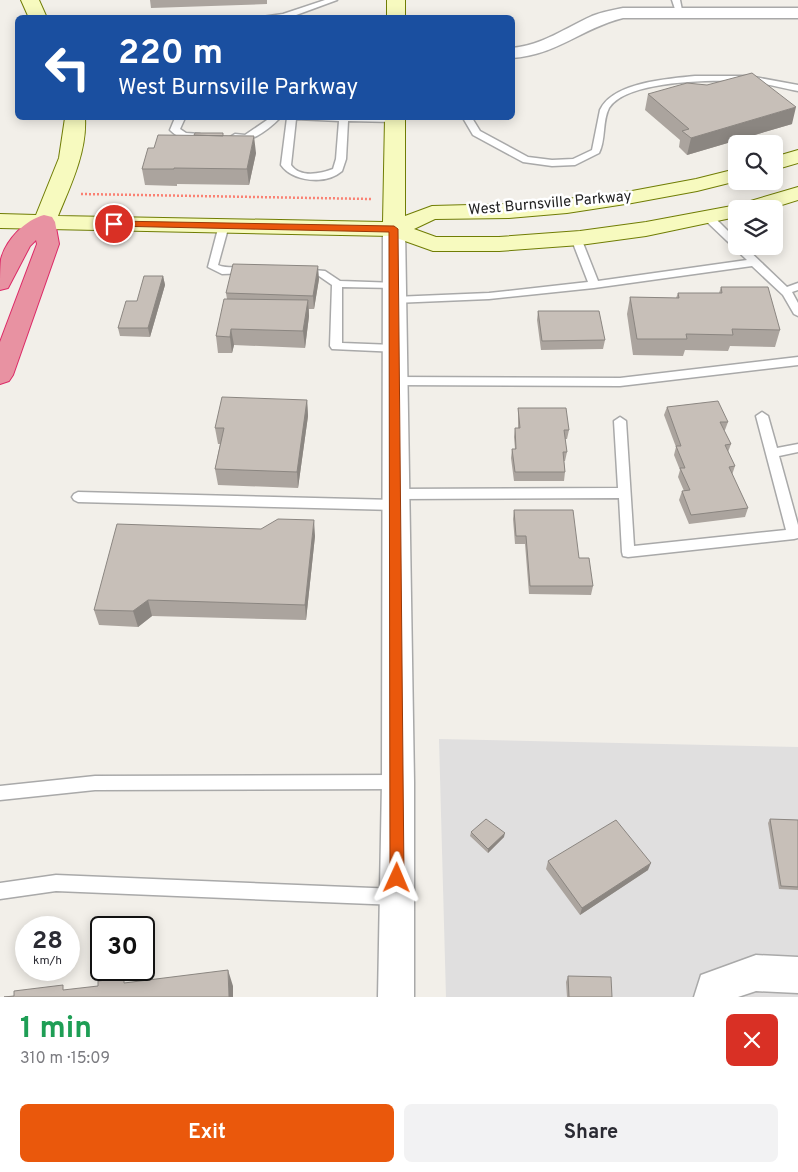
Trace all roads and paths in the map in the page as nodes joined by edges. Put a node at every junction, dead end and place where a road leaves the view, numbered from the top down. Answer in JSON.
{"nodes":[{"id":1,"x":30,"y":0,"type":"edge"},
{"id":2,"x":333,"y":0,"type":"edge"},
{"id":3,"x":396,"y":0,"type":"edge"},
{"id":4,"x":678,"y":7,"type":"edge"},
{"id":5,"x":798,"y":13,"type":"edge"},
{"id":6,"x":37,"y":15,"type":"edge"},
{"id":7,"x":287,"y":15,"type":"edge"},
{"id":8,"x":396,"y":15,"type":"edge"},
{"id":9,"x":515,"y":53,"type":"edge"},
{"id":10,"x":798,"y":88,"type":"edge"},
{"id":11,"x":75,"y":120,"type":"edge"},
{"id":12,"x":179,"y":120,"type":"edge"},
{"id":13,"x":272,"y":120,"type":"edge"},
{"id":14,"x":292,"y":120,"type":"edge"},
{"id":15,"x":344,"y":120,"type":"edge"},
{"id":16,"x":395,"y":120,"type":"edge"},
{"id":17,"x":469,"y":120,"type":"edge"},
{"id":18,"x":207,"y":136,"type":"edge"},
{"id":19,"x":223,"y":137,"type":"edge"},
{"id":20,"x":798,"y":156,"type":"edge"},
{"id":21,"x":783,"y":161,"type":"edge"},
{"id":22,"x":728,"y":177,"type":"edge"},
{"id":23,"x":798,"y":193,"type":"edge"},
{"id":24,"x":774,"y":200,"type":"edge"},
{"id":25,"x":728,"y":213,"type":"edge"},
{"id":26,"x":709,"y":218,"type":"junction"},
{"id":27,"x":0,"y":221,"type":"edge"},
{"id":28,"x":44,"y":222,"type":"junction"},
{"id":29,"x":224,"y":225,"type":"junction"},
{"id":30,"x":394,"y":229,"type":"junction"},
{"id":31,"x":728,"y":236,"type":"edge"},
{"id":32,"x":576,"y":238,"type":"junction"},
{"id":33,"x":748,"y":255,"type":"edge"},
{"id":34,"x":756,"y":262,"type":"junction"},
{"id":35,"x":261,"y":271,"type":"edge"},
{"id":36,"x":290,"y":272,"type":"edge"},
{"id":37,"x":0,"y":283,"type":"edge"},
{"id":38,"x":337,"y":284,"type":"junction"},
{"id":39,"x":594,"y":285,"type":"junction"},
{"id":40,"x":798,"y":286,"type":"edge"},
{"id":41,"x":785,"y":291,"type":"junction"},
{"id":42,"x":394,"y":292,"type":"junction"},
{"id":43,"x":798,"y":312,"type":"edge"},
{"id":44,"x":394,"y":349,"type":"junction"},
{"id":45,"x":798,"y":361,"type":"edge"},
{"id":46,"x":0,"y":375,"type":"edge"},
{"id":47,"x":394,"y":381,"type":"junction"},
{"id":48,"x":762,"y":416,"type":"dead end"},
{"id":49,"x":620,"y":421,"type":"dead end"},
{"id":50,"x":798,"y":448,"type":"edge"},
{"id":51,"x":772,"y":453,"type":"junction"},
{"id":52,"x":625,"y":493,"type":"junction"},
{"id":53,"x":78,"y":497,"type":"dead end"},
{"id":54,"x":395,"y":500,"type":"junction"},
{"id":55,"x":398,"y":782,"type":"junction"},
{"id":56,"x":0,"y":793,"type":"edge"},
{"id":57,"x":0,"y":891,"type":"edge"},
{"id":58,"x":397,"y":897,"type":"junction"},
{"id":59,"x":798,"y":975,"type":"edge"},
{"id":60,"x":713,"y":993,"type":"edge"},
{"id":61,"x":396,"y":997,"type":"edge"}],
"edges":[{"from":1,"to":6,"type":"street"},
{"from":2,"to":7,"type":"lane"},
{"from":3,"to":8,"type":"street"},
{"from":4,"to":5,"type":"street"},
{"from":4,"to":9,"type":"street"},
{"from":10,"to":17,"type":"lane"},
{"from":11,"to":28,"type":"street"},
{"from":12,"to":18,"type":"lane"},
{"from":13,"to":19,"type":"lane"},
{"from":14,"to":15,"type":"lane"},
{"from":16,"to":30,"type":"street"},
{"from":20,"to":21,"type":"street"},
{"from":22,"to":30,"type":"street","name":"West Burnsville Parkway"},
{"from":23,"to":24,"type":"street"},
{"from":25,"to":26,"type":"street","name":"West Burnsville Parkway"},
{"from":26,"to":31,"type":"lane"},
{"from":26,"to":32,"type":"street","name":"West Burnsville Parkway"},
{"from":27,"to":28,"type":"street","name":"West Burnsville Parkway"},
{"from":28,"to":29,"type":"street","name":"West Burnsville Parkway"},
{"from":28,"to":37,"type":"highway"},
{"from":28,"to":46,"type":"highway"},
{"from":29,"to":30,"type":"street","name":"West Burnsville Parkway"},
{"from":29,"to":35,"type":"lane"},
{"from":30,"to":32,"type":"street","name":"West Burnsville Parkway"},
{"from":30,"to":42,"type":"street"},
{"from":32,"to":39,"type":"lane"},
{"from":33,"to":34,"type":"lane"},
{"from":34,"to":39,"type":"lane"},
{"from":34,"to":41,"type":"lane"},
{"from":36,"to":38,"type":"lane"},
{"from":38,"to":42,"type":"lane"},
{"from":38,"to":44,"type":"lane"},
{"from":39,"to":42,"type":"lane"},
{"from":40,"to":41,"type":"lane"},
{"from":41,"to":43,"type":"lane"},
{"from":42,"to":44,"type":"street"},
{"from":44,"to":47,"type":"street"},
{"from":45,"to":47,"type":"lane"},
{"from":47,"to":54,"type":"street"},
{"from":48,"to":51,"type":"lane"},
{"from":49,"to":52,"type":"lane"},
{"from":50,"to":51,"type":"lane"},
{"from":51,"to":52,"type":"lane"},
{"from":52,"to":54,"type":"lane"},
{"from":53,"to":54,"type":"lane"},
{"from":54,"to":55,"type":"street"},
{"from":55,"to":56,"type":"lane"},
{"from":55,"to":58,"type":"street"},
{"from":57,"to":58,"type":"lane"},
{"from":58,"to":61,"type":"street"},
{"from":59,"to":60,"type":"street"}]}
